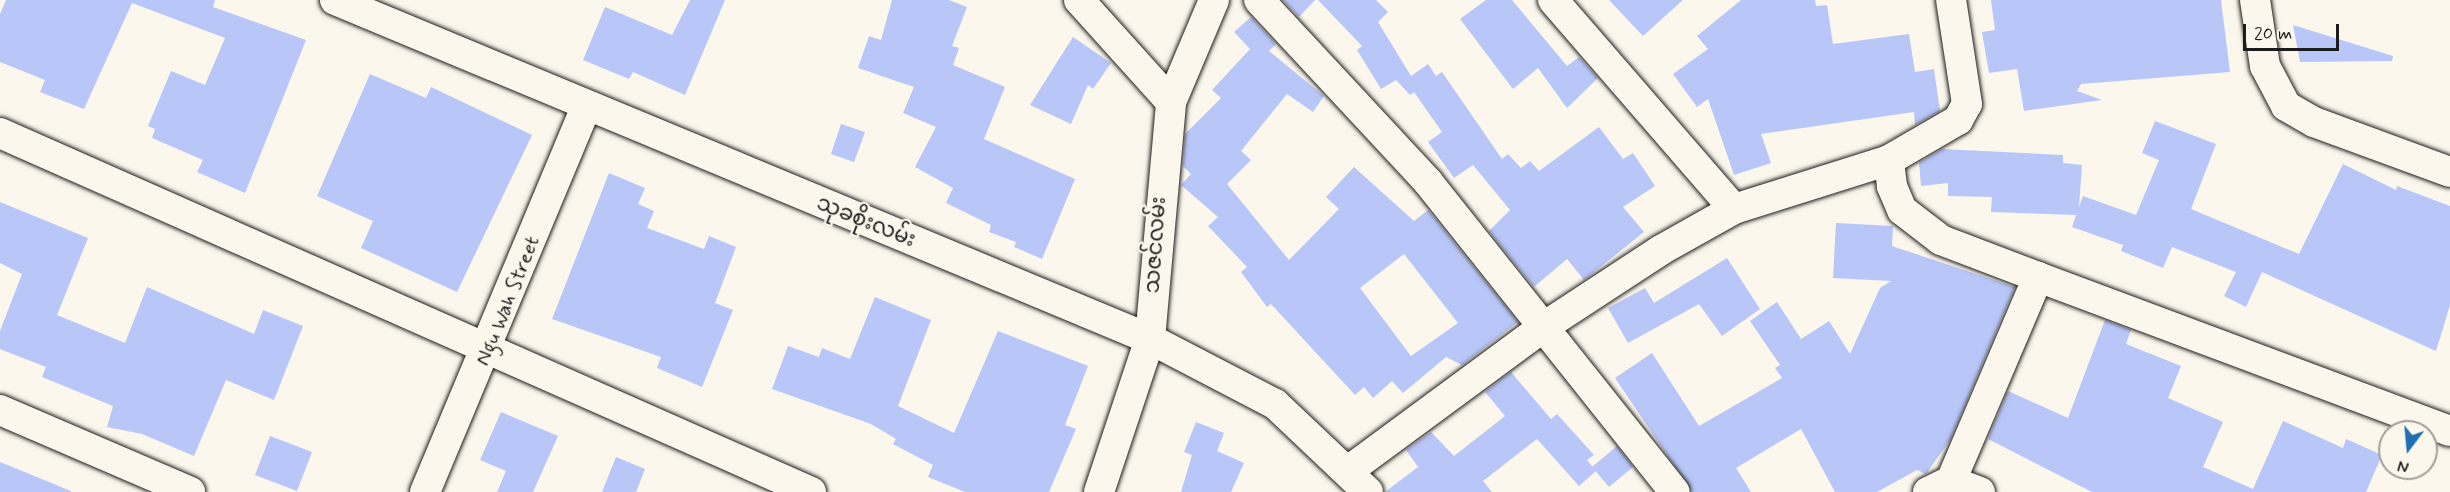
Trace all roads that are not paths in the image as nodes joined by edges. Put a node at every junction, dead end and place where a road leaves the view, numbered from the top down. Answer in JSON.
{"nodes":[{"id":1,"x":335,"y":0,"type":"edge"},
{"id":2,"x":1079,"y":0,"type":"edge"},
{"id":3,"x":1214,"y":0,"type":"edge"},
{"id":4,"x":1259,"y":0,"type":"edge"},
{"id":5,"x":1553,"y":0,"type":"edge"},
{"id":6,"x":1951,"y":0,"type":"edge"},
{"id":7,"x":2255,"y":0,"type":"edge"},
{"id":8,"x":1171,"y":102,"type":"junction"},
{"id":9,"x":586,"y":107,"type":"junction"},
{"id":10,"x":0,"y":133,"type":"edge"},
{"id":11,"x":1890,"y":159,"type":"junction"},
{"id":12,"x":2450,"y":172,"type":"edge"},
{"id":13,"x":1734,"y":209,"type":"junction"},
{"id":14,"x":2038,"y":277,"type":"junction"},
{"id":15,"x":1545,"y":326,"type":"junction"},
{"id":16,"x":1150,"y":339,"type":"junction"},
{"id":17,"x":489,"y":350,"type":"junction"},
{"id":18,"x":0,"y":410,"type":"edge"},
{"id":19,"x":2450,"y":431,"type":"edge"},
{"id":20,"x":1358,"y":481,"type":"edge"},
{"id":21,"x":1939,"y":486,"type":"edge"},
{"id":22,"x":190,"y":492,"type":"edge"},
{"id":23,"x":425,"y":492,"type":"edge"},
{"id":24,"x":811,"y":492,"type":"edge"},
{"id":25,"x":1099,"y":492,"type":"edge"},
{"id":26,"x":1675,"y":492,"type":"edge"},
{"id":27,"x":1980,"y":492,"type":"edge"}],
"edges":[{"from":1,"to":9,"type":"street","name":"သုခစိုးလမ်း"},
{"from":2,"to":8,"type":"street"},
{"from":3,"to":8,"type":"street","name":"သဇင်လမ်း"},
{"from":4,"to":15,"type":"street"},
{"from":5,"to":13,"type":"street"},
{"from":6,"to":11,"type":"street"},
{"from":7,"to":12,"type":"street"},
{"from":8,"to":16,"type":"street","name":"သဇင်လမ်း"},
{"from":9,"to":16,"type":"street","name":"သုခစိုးလမ်း"},
{"from":9,"to":17,"type":"street","name":"Ngu Wah Street"},
{"from":10,"to":17,"type":"street"},
{"from":11,"to":13,"type":"street"},
{"from":11,"to":14,"type":"street"},
{"from":13,"to":15,"type":"street"},
{"from":14,"to":19,"type":"street"},
{"from":14,"to":21,"type":"street"},
{"from":15,"to":20,"type":"street"},
{"from":15,"to":26,"type":"street"},
{"from":16,"to":20,"type":"street","name":"သုခစိုးလမ်း"},
{"from":16,"to":25,"type":"street","name":"သဇင်လမ်း"},
{"from":17,"to":23,"type":"street","name":"Ngu Wah Street"},
{"from":17,"to":24,"type":"street"},
{"from":18,"to":22,"type":"street"},
{"from":21,"to":27,"type":"street"}]}
